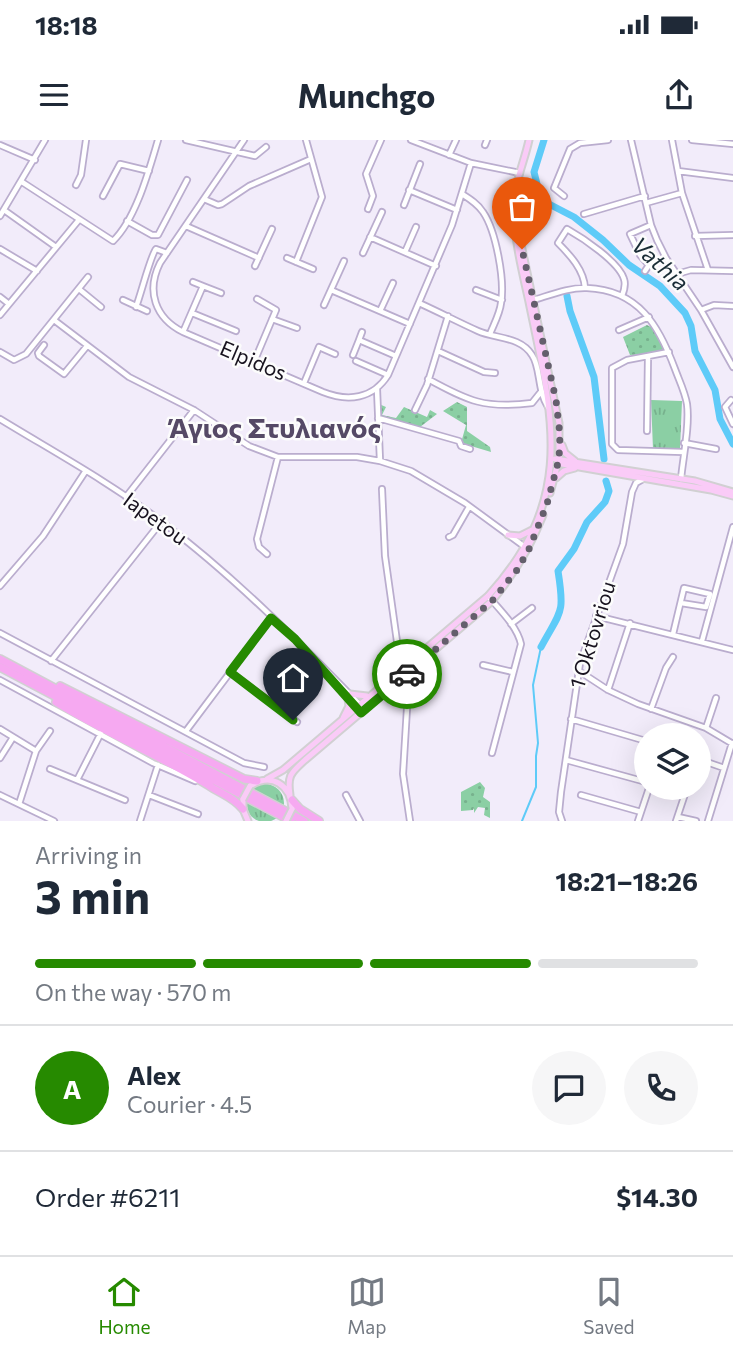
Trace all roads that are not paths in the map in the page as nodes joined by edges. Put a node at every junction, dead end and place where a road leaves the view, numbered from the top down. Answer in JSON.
{"nodes":[{"id":1,"x":45,"y":140,"type":"edge"},
{"id":2,"x":86,"y":140,"type":"edge"},
{"id":3,"x":158,"y":140,"type":"edge"},
{"id":4,"x":186,"y":140,"type":"edge"},
{"id":5,"x":244,"y":140,"type":"edge"},
{"id":6,"x":306,"y":140,"type":"edge"},
{"id":7,"x":381,"y":140,"type":"edge"},
{"id":8,"x":411,"y":140,"type":"edge"},
{"id":9,"x":456,"y":140,"type":"edge"},
{"id":10,"x":529,"y":140,"type":"edge"},
{"id":11,"x":608,"y":140,"type":"edge"},
{"id":12,"x":631,"y":140,"type":"edge"},
{"id":13,"x":671,"y":140,"type":"edge"},
{"id":14,"x":692,"y":140,"type":"edge"},
{"id":15,"x":208,"y":142,"type":"edge"},
{"id":16,"x":733,"y":144,"type":"edge"},
{"id":17,"x":0,"y":145,"type":"edge"},
{"id":18,"x":266,"y":147,"type":"dead end"},
{"id":19,"x":237,"y":151,"type":"junction"},
{"id":20,"x":449,"y":155,"type":"junction"},
{"id":21,"x":311,"y":159,"type":"junction"},
{"id":22,"x":35,"y":160,"type":"junction"},
{"id":23,"x":471,"y":163,"type":"junction"},
{"id":24,"x":420,"y":164,"type":"dead end"},
{"id":25,"x":149,"y":171,"type":"junction"},
{"id":26,"x":678,"y":171,"type":"junction"},
{"id":27,"x":520,"y":174,"type":"junction"},
{"id":28,"x":733,"y":178,"type":"edge"},
{"id":29,"x":187,"y":180,"type":"dead end"},
{"id":30,"x":22,"y":182,"type":"junction"},
{"id":31,"x":76,"y":185,"type":"dead end"},
{"id":32,"x":409,"y":190,"type":"junction"},
{"id":33,"x":681,"y":193,"type":"junction"},
{"id":34,"x":462,"y":194,"type":"junction"},
{"id":35,"x":103,"y":196,"type":"dead end"},
{"id":36,"x":564,"y":196,"type":"dead end"},
{"id":37,"x":645,"y":196,"type":"junction"},
{"id":38,"x":204,"y":199,"type":"junction"},
{"id":39,"x":646,"y":203,"type":"junction"},
{"id":40,"x":404,"y":205,"type":"dead end"},
{"id":41,"x":368,"y":209,"type":"dead end"},
{"id":42,"x":4,"y":210,"type":"junction"},
{"id":43,"x":457,"y":210,"type":"junction"},
{"id":44,"x":382,"y":212,"type":"dead end"},
{"id":45,"x":584,"y":214,"type":"dead end"},
{"id":46,"x":0,"y":216,"type":"edge"},
{"id":47,"x":78,"y":220,"type":"junction"},
{"id":48,"x":127,"y":221,"type":"junction"},
{"id":49,"x":651,"y":225,"type":"junction"},
{"id":50,"x":186,"y":226,"type":"junction"},
{"id":51,"x":416,"y":226,"type":"dead end"},
{"id":52,"x":272,"y":229,"type":"dead end"},
{"id":53,"x":733,"y":235,"type":"edge"},
{"id":54,"x":695,"y":236,"type":"junction"},
{"id":55,"x":370,"y":237,"type":"junction"},
{"id":56,"x":56,"y":247,"type":"junction"},
{"id":57,"x":0,"y":249,"type":"edge"},
{"id":58,"x":405,"y":252,"type":"junction"},
{"id":59,"x":167,"y":253,"type":"junction"},
{"id":60,"x":363,"y":253,"type":"dead end"},
{"id":61,"x":259,"y":258,"type":"junction"},
{"id":62,"x":287,"y":258,"type":"dead end"},
{"id":63,"x":344,"y":261,"type":"dead end"},
{"id":64,"x":296,"y":262,"type":"junction"},
{"id":65,"x":255,"y":266,"type":"dead end"},
{"id":66,"x":436,"y":266,"type":"junction"},
{"id":67,"x":313,"y":269,"type":"dead end"},
{"id":68,"x":708,"y":270,"type":"junction"},
{"id":69,"x":37,"y":271,"type":"junction"},
{"id":70,"x":645,"y":271,"type":"dead end"},
{"id":71,"x":733,"y":271,"type":"edge"},
{"id":72,"x":677,"y":274,"type":"junction"},
{"id":73,"x":89,"y":277,"type":"dead end"},
{"id":74,"x":193,"y":282,"type":"dead end"},
{"id":75,"x":393,"y":284,"type":"dead end"},
{"id":76,"x":203,"y":286,"type":"junction"},
{"id":77,"x":585,"y":288,"type":"junction"},
{"id":78,"x":79,"y":289,"type":"junction"},
{"id":79,"x":331,"y":290,"type":"junction"},
{"id":80,"x":475,"y":290,"type":"dead end"},
{"id":81,"x":221,"y":293,"type":"dead end"},
{"id":82,"x":0,"y":296,"type":"edge"},
{"id":83,"x":622,"y":296,"type":"junction"},
{"id":84,"x":257,"y":299,"type":"dead end"},
{"id":85,"x":123,"y":300,"type":"dead end"},
{"id":86,"x":502,"y":300,"type":"junction"},
{"id":87,"x":530,"y":301,"type":"junction"},
{"id":88,"x":419,"y":303,"type":"junction"},
{"id":89,"x":9,"y":304,"type":"junction"},
{"id":90,"x":324,"y":305,"type":"dead end"},
{"id":91,"x":733,"y":306,"type":"edge"},
{"id":92,"x":101,"y":307,"type":"dead end"},
{"id":93,"x":136,"y":307,"type":"junction"},
{"id":94,"x":701,"y":310,"type":"junction"},
{"id":95,"x":380,"y":311,"type":"junction"},
{"id":96,"x":147,"y":312,"type":"dead end"},
{"id":97,"x":191,"y":313,"type":"junction"},
{"id":98,"x":0,"y":315,"type":"edge"},
{"id":99,"x":449,"y":316,"type":"junction"},
{"id":100,"x":649,"y":317,"type":"junction"},
{"id":101,"x":272,"y":319,"type":"junction"},
{"id":102,"x":54,"y":320,"type":"junction"},
{"id":103,"x":410,"y":324,"type":"junction"},
{"id":104,"x":296,"y":328,"type":"dead end"},
{"id":105,"x":619,"y":330,"type":"dead end"},
{"id":106,"x":183,"y":331,"type":"junction"},
{"id":107,"x":236,"y":331,"type":"dead end"},
{"id":108,"x":362,"y":332,"type":"dead end"},
{"id":109,"x":490,"y":334,"type":"junction"},
{"id":110,"x":359,"y":340,"type":"junction"},
{"id":111,"x":44,"y":345,"type":"dead end"},
{"id":112,"x":87,"y":346,"type":"junction"},
{"id":113,"x":438,"y":351,"type":"junction"},
{"id":114,"x":0,"y":352,"type":"edge"},
{"id":115,"x":669,"y":352,"type":"junction"},
{"id":116,"x":335,"y":354,"type":"dead end"},
{"id":117,"x":353,"y":355,"type":"dead end"},
{"id":118,"x":396,"y":356,"type":"junction"},
{"id":119,"x":648,"y":357,"type":"junction"},
{"id":120,"x":356,"y":361,"type":"dead end"},
{"id":121,"x":254,"y":362,"type":"junction"},
{"id":122,"x":733,"y":367,"type":"edge"},
{"id":123,"x":495,"y":373,"type":"dead end"},
{"id":124,"x":388,"y":375,"type":"junction"},
{"id":125,"x":428,"y":379,"type":"junction"},
{"id":126,"x":304,"y":383,"type":"junction"},
{"id":127,"x":377,"y":389,"type":"junction"},
{"id":128,"x":540,"y":393,"type":"junction"},
{"id":129,"x":731,"y":400,"type":"dead end"},
{"id":130,"x":194,"y":410,"type":"junction"},
{"id":131,"x":550,"y":410,"type":"junction"},
{"id":132,"x":415,"y":411,"type":"dead end"},
{"id":133,"x":378,"y":418,"type":"junction"},
{"id":134,"x":0,"y":419,"type":"edge"},
{"id":135,"x":733,"y":424,"type":"edge"},
{"id":136,"x":647,"y":431,"type":"dead end"},
{"id":137,"x":560,"y":435,"type":"junction"},
{"id":138,"x":684,"y":443,"type":"junction"},
{"id":139,"x":470,"y":449,"type":"dead end"},
{"id":140,"x":716,"y":449,"type":"dead end"},
{"id":141,"x":683,"y":452,"type":"junction"},
{"id":142,"x":278,"y":457,"type":"junction"},
{"id":143,"x":380,"y":461,"type":"junction"},
{"id":144,"x":555,"y":461,"type":"junction"},
{"id":145,"x":576,"y":462,"type":"junction"},
{"id":146,"x":581,"y":468,"type":"junction"},
{"id":147,"x":605,"y":469,"type":"junction"},
{"id":148,"x":85,"y":472,"type":"junction"},
{"id":149,"x":626,"y":475,"type":"junction"},
{"id":150,"x":643,"y":479,"type":"junction"},
{"id":151,"x":681,"y":479,"type":"junction"},
{"id":152,"x":552,"y":484,"type":"junction"},
{"id":153,"x":382,"y":489,"type":"dead end"},
{"id":154,"x":632,"y":492,"type":"junction"},
{"id":155,"x":733,"y":494,"type":"edge"},
{"id":156,"x":126,"y":497,"type":"junction"},
{"id":157,"x":469,"y":507,"type":"junction"},
{"id":158,"x":161,"y":522,"type":"junction"},
{"id":159,"x":733,"y":527,"type":"edge"},
{"id":160,"x":533,"y":529,"type":"junction"},
{"id":161,"x":508,"y":535,"type":"junction"},
{"id":162,"x":449,"y":537,"type":"dead end"},
{"id":163,"x":527,"y":548,"type":"junction"},
{"id":164,"x":267,"y":554,"type":"dead end"},
{"id":165,"x":0,"y":586,"type":"edge"},
{"id":166,"x":490,"y":598,"type":"junction"},
{"id":167,"x":681,"y":603,"type":"junction"},
{"id":168,"x":532,"y":608,"type":"dead end"},
{"id":169,"x":596,"y":616,"type":"junction"},
{"id":170,"x":271,"y":618,"type":"junction"},
{"id":171,"x":630,"y":623,"type":"junction"},
{"id":172,"x":511,"y":624,"type":"junction"},
{"id":173,"x":0,"y":632,"type":"edge"},
{"id":174,"x":673,"y":634,"type":"junction"},
{"id":175,"x":702,"y":641,"type":"junction"},
{"id":176,"x":733,"y":650,"type":"edge"},
{"id":177,"x":0,"y":657,"type":"edge"},
{"id":178,"x":673,"y":657,"type":"dead end"},
{"id":179,"x":51,"y":661,"type":"junction"},
{"id":180,"x":483,"y":665,"type":"dead end"},
{"id":181,"x":0,"y":667,"type":"edge"},
{"id":182,"x":579,"y":671,"type":"junction"},
{"id":183,"x":230,"y":672,"type":"junction"},
{"id":184,"x":513,"y":672,"type":"junction"},
{"id":185,"x":11,"y":673,"type":"junction"},
{"id":186,"x":400,"y":674,"type":"junction"},
{"id":187,"x":0,"y":680,"type":"edge"},
{"id":188,"x":394,"y":683,"type":"junction"},
{"id":189,"x":608,"y":690,"type":"junction"},
{"id":190,"x":372,"y":695,"type":"junction"},
{"id":191,"x":349,"y":696,"type":"junction"},
{"id":192,"x":408,"y":697,"type":"junction"},
{"id":193,"x":716,"y":698,"type":"dead end"},
{"id":194,"x":358,"y":706,"type":"junction"},
{"id":195,"x":651,"y":709,"type":"junction"},
{"id":196,"x":363,"y":711,"type":"junction"},
{"id":197,"x":570,"y":719,"type":"junction"},
{"id":198,"x":342,"y":720,"type":"junction"},
{"id":199,"x":297,"y":722,"type":"dead end"},
{"id":200,"x":692,"y":723,"type":"edge"},
{"id":201,"x":708,"y":723,"type":"edge"},
{"id":202,"x":0,"y":729,"type":"edge"},
{"id":203,"x":50,"y":731,"type":"dead end"},
{"id":204,"x":186,"y":731,"type":"junction"},
{"id":205,"x":711,"y":731,"type":"edge"},
{"id":206,"x":102,"y":733,"type":"junction"},
{"id":207,"x":634,"y":738,"type":"edge"},
{"id":208,"x":12,"y":739,"type":"junction"},
{"id":209,"x":732,"y":743,"type":"edge"},
{"id":210,"x":36,"y":751,"type":"junction"},
{"id":211,"x":492,"y":752,"type":"dead end"},
{"id":212,"x":0,"y":758,"type":"edge"},
{"id":213,"x":565,"y":760,"type":"junction"},
{"id":214,"x":711,"y":764,"type":"edge"},
{"id":215,"x":158,"y":765,"type":"junction"},
{"id":216,"x":264,"y":767,"type":"dead end"},
{"id":217,"x":724,"y":768,"type":"junction"},
{"id":218,"x":50,"y":769,"type":"dead end"},
{"id":219,"x":267,"y":779,"type":"junction"},
{"id":220,"x":634,"y":779,"type":"edge"},
{"id":221,"x":77,"y":780,"type":"junction"},
{"id":222,"x":254,"y":784,"type":"junction"},
{"id":223,"x":212,"y":788,"type":"junction"},
{"id":224,"x":0,"y":795,"type":"edge"},
{"id":225,"x":149,"y":795,"type":"junction"},
{"id":226,"x":346,"y":795,"type":"dead end"},
{"id":227,"x":581,"y":795,"type":"dead end"},
{"id":228,"x":291,"y":797,"type":"junction"},
{"id":229,"x":125,"y":800,"type":"dead end"},
{"id":230,"x":645,"y":800,"type":"edge"},
{"id":231,"x":684,"y":800,"type":"edge"},
{"id":232,"x":19,"y":804,"type":"junction"},
{"id":233,"x":243,"y":809,"type":"junction"},
{"id":234,"x":641,"y":812,"type":"junction"},
{"id":235,"x":198,"y":814,"type":"dead end"},
{"id":236,"x":677,"y":819,"type":"edge"},
{"id":237,"x":247,"y":820,"type":"edge"},
{"id":238,"x":53,"y":821,"type":"edge"},
{"id":239,"x":140,"y":821,"type":"edge"},
{"id":240,"x":289,"y":821,"type":"edge"},
{"id":241,"x":304,"y":821,"type":"edge"},
{"id":242,"x":319,"y":821,"type":"edge"},
{"id":243,"x":360,"y":821,"type":"edge"},
{"id":244,"x":411,"y":821,"type":"edge"},
{"id":245,"x":562,"y":821,"type":"edge"},
{"id":246,"x":638,"y":821,"type":"edge"},
{"id":247,"x":696,"y":821,"type":"edge"},
{"id":248,"x":708,"y":821,"type":"edge"}],
"edges":[{"from":1,"to":22,"type":"street"},
{"from":2,"to":31,"type":"street"},
{"from":3,"to":25,"type":"street"},
{"from":4,"to":15,"type":"street"},
{"from":5,"to":19,"type":"street"},
{"from":6,"to":21,"type":"street"},
{"from":7,"to":41,"type":"street"},
{"from":8,"to":20,"type":"street"},
{"from":9,"to":20,"type":"street"},
{"from":10,"to":27,"type":"main road"},
{"from":11,"to":36,"type":"street"},
{"from":12,"to":37,"type":"street"},
{"from":13,"to":26,"type":"street"},
{"from":14,"to":16,"type":"street"},
{"from":15,"to":19,"type":"street"},
{"from":17,"to":22,"type":"street"},
{"from":18,"to":19,"type":"street"},
{"from":19,"to":38,"type":"street"},
{"from":20,"to":23,"type":"street"},
{"from":21,"to":38,"type":"street"},
{"from":21,"to":64,"type":"street"},
{"from":22,"to":30,"type":"street"},
{"from":23,"to":27,"type":"street"},
{"from":23,"to":34,"type":"street"},
{"from":24,"to":32,"type":"street"},
{"from":25,"to":35,"type":"street"},
{"from":25,"to":48,"type":"street"},
{"from":26,"to":28,"type":"street"},
{"from":26,"to":33,"type":"street"},
{"from":27,"to":87,"type":"main road"},
{"from":29,"to":48,"type":"street"},
{"from":30,"to":42,"type":"street"},
{"from":30,"to":47,"type":"street"},
{"from":32,"to":40,"type":"street"},
{"from":32,"to":43,"type":"street"},
{"from":33,"to":39,"type":"street"},
{"from":33,"to":54,"type":"street"},
{"from":34,"to":43,"type":"street"},
{"from":34,"to":86,"type":"street"},
{"from":37,"to":39,"type":"street"},
{"from":37,"to":45,"type":"street"},
{"from":38,"to":50,"type":"street"},
{"from":39,"to":49,"type":"street"},
{"from":42,"to":46,"type":"street"},
{"from":42,"to":56,"type":"street"},
{"from":43,"to":66,"type":"street"},
{"from":44,"to":55,"type":"street"},
{"from":47,"to":48,"type":"street"},
{"from":47,"to":56,"type":"street"},
{"from":49,"to":70,"type":"street"},
{"from":49,"to":72,"type":"street"},
{"from":50,"to":59,"type":"street"},
{"from":50,"to":61,"type":"street"},
{"from":51,"to":58,"type":"street"},
{"from":52,"to":61,"type":"street"},
{"from":53,"to":54,"type":"street"},
{"from":54,"to":68,"type":"street"},
{"from":55,"to":58,"type":"street"},
{"from":55,"to":60,"type":"street"},
{"from":56,"to":69,"type":"street"},
{"from":57,"to":69,"type":"street"},
{"from":58,"to":66,"type":"street"},
{"from":59,"to":93,"type":"street"},
{"from":59,"to":106,"type":"street","name":"Elpidos"},
{"from":61,"to":65,"type":"street"},
{"from":62,"to":64,"type":"street"},
{"from":63,"to":79,"type":"street"},
{"from":64,"to":67,"type":"street"},
{"from":66,"to":88,"type":"street"},
{"from":68,"to":71,"type":"street"},
{"from":68,"to":72,"type":"street"},
{"from":69,"to":89,"type":"street"},
{"from":72,"to":94,"type":"street"},
{"from":73,"to":78,"type":"street"},
{"from":74,"to":76,"type":"street"},
{"from":75,"to":95,"type":"street"},
{"from":76,"to":81,"type":"street"},
{"from":76,"to":97,"type":"street"},
{"from":77,"to":83,"type":"street"},
{"from":77,"to":83,"type":"street"},
{"from":77,"to":87,"type":"street"},
{"from":78,"to":92,"type":"street"},
{"from":78,"to":102,"type":"street"},
{"from":79,"to":90,"type":"street"},
{"from":79,"to":95,"type":"street"},
{"from":80,"to":86,"type":"street"},
{"from":82,"to":89,"type":"street"},
{"from":83,"to":100,"type":"street"},
{"from":84,"to":101,"type":"street"},
{"from":85,"to":93,"type":"street"},
{"from":86,"to":109,"type":"street"},
{"from":87,"to":131,"type":"main road"},
{"from":87,"to":137,"type":"main road"},
{"from":88,"to":99,"type":"street"},
{"from":88,"to":103,"type":"street"},
{"from":89,"to":98,"type":"street"},
{"from":91,"to":94,"type":"street"},
{"from":93,"to":96,"type":"street"},
{"from":94,"to":122,"type":"street"},
{"from":95,"to":103,"type":"street"},
{"from":97,"to":106,"type":"street"},
{"from":97,"to":107,"type":"street"},
{"from":99,"to":109,"type":"street"},
{"from":99,"to":113,"type":"street"},
{"from":100,"to":105,"type":"street"},
{"from":100,"to":115,"type":"street"},
{"from":101,"to":104,"type":"street"},
{"from":101,"to":121,"type":"street"},
{"from":102,"to":112,"type":"street"},
{"from":102,"to":114,"type":"street"},
{"from":103,"to":118,"type":"street"},
{"from":106,"to":121,"type":"street","name":"Elpidos"},
{"from":108,"to":110,"type":"street"},
{"from":109,"to":128,"type":"street"},
{"from":110,"to":117,"type":"street"},
{"from":110,"to":118,"type":"street"},
{"from":111,"to":112,"type":"street"},
{"from":112,"to":130,"type":"street"},
{"from":113,"to":123,"type":"street"},
{"from":113,"to":125,"type":"street"},
{"from":115,"to":119,"type":"street"},
{"from":115,"to":138,"type":"street"},
{"from":116,"to":126,"type":"street"},
{"from":118,"to":124,"type":"street"},
{"from":119,"to":136,"type":"street"},
{"from":119,"to":141,"type":"street"},
{"from":120,"to":124,"type":"street"},
{"from":121,"to":126,"type":"street","name":"Elpidos"},
{"from":124,"to":127,"type":"street"},
{"from":125,"to":128,"type":"street"},
{"from":125,"to":132,"type":"street"},
{"from":126,"to":127,"type":"street","name":"Elpidos"},
{"from":127,"to":133,"type":"street"},
{"from":128,"to":131,"type":"street"},
{"from":129,"to":135,"type":"street"},
{"from":130,"to":142,"type":"street"},
{"from":130,"to":156,"type":"street"},
{"from":131,"to":144,"type":"main road"},
{"from":133,"to":139,"type":"street"},
{"from":133,"to":143,"type":"street"},
{"from":134,"to":148,"type":"street","name":"Iapetou"},
{"from":137,"to":144,"type":"main road"},
{"from":137,"to":145,"type":"main road"},
{"from":138,"to":140,"type":"street"},
{"from":138,"to":141,"type":"street"},
{"from":141,"to":151,"type":"street"},
{"from":142,"to":143,"type":"street"},
{"from":142,"to":164,"type":"street"},
{"from":143,"to":157,"type":"street"},
{"from":144,"to":145,"type":"main road"},
{"from":144,"to":146,"type":"main road"},
{"from":144,"to":152,"type":"main road"},
{"from":144,"to":160,"type":"main road"},
{"from":145,"to":147,"type":"main road"},
{"from":146,"to":147,"type":"main road"},
{"from":146,"to":152,"type":"main road"},
{"from":147,"to":149,"type":"main road"},
{"from":147,"to":151,"type":"main road"},
{"from":148,"to":156,"type":"street","name":"Iapetou"},
{"from":148,"to":165,"type":"street"},
{"from":149,"to":150,"type":"main road"},
{"from":149,"to":154,"type":"street","name":"1 Oktovriou"},
{"from":150,"to":154,"type":"street"},
{"from":150,"to":155,"type":"main road"},
{"from":151,"to":155,"type":"main road"},
{"from":152,"to":163,"type":"main road"},
{"from":153,"to":186,"type":"street"},
{"from":154,"to":169,"type":"street","name":"1 Oktovriou"},
{"from":156,"to":158,"type":"street","name":"Iapetou"},
{"from":157,"to":161,"type":"street"},
{"from":157,"to":162,"type":"street"},
{"from":158,"to":170,"type":"street","name":"Iapetou"},
{"from":158,"to":179,"type":"street"},
{"from":159,"to":175,"type":"street"},
{"from":160,"to":161,"type":"main road"},
{"from":160,"to":163,"type":"main road"},
{"from":161,"to":163,"type":"street"},
{"from":163,"to":166,"type":"main road"},
{"from":166,"to":172,"type":"street"},
{"from":166,"to":186,"type":"main road"},
{"from":167,"to":167,"type":"street"},
{"from":167,"to":174,"type":"street"},
{"from":168,"to":172,"type":"street"},
{"from":169,"to":171,"type":"street"},
{"from":169,"to":182,"type":"street","name":"1 Oktovriou"},
{"from":170,"to":183,"type":"street"},
{"from":170,"to":191,"type":"street","name":"Iapetou"},
{"from":171,"to":174,"type":"street"},
{"from":171,"to":189,"type":"street"},
{"from":172,"to":184,"type":"street"},
{"from":173,"to":179,"type":"street"},
{"from":174,"to":175,"type":"street"},
{"from":175,"to":176,"type":"street"},
{"from":177,"to":222,"type":"highway"},
{"from":177,"to":241,"type":"highway"},
{"from":178,"to":195,"type":"street"},
{"from":179,"to":204,"type":"street"},
{"from":180,"to":184,"type":"street"},
{"from":181,"to":185,"type":"highway"},
{"from":182,"to":189,"type":"street"},
{"from":182,"to":197,"type":"street","name":"1 Oktovriou"},
{"from":183,"to":199,"type":"street"},
{"from":183,"to":204,"type":"street"},
{"from":184,"to":211,"type":"street"},
{"from":185,"to":223,"type":"highway"},
{"from":185,"to":240,"type":"highway"},
{"from":186,"to":188,"type":"main road"},
{"from":186,"to":190,"type":"main road"},
{"from":186,"to":192,"type":"street"},
{"from":187,"to":206,"type":"street"},
{"from":188,"to":192,"type":"street"},
{"from":188,"to":196,"type":"main road"},
{"from":189,"to":195,"type":"street"},
{"from":190,"to":191,"type":"main road"},
{"from":190,"to":194,"type":"main road"},
{"from":191,"to":194,"type":"street","name":"Iapetou"},
{"from":191,"to":198,"type":"main road"},
{"from":192,"to":244,"type":"street"},
{"from":193,"to":201,"type":"street"},
{"from":194,"to":196,"type":"street","name":"Iapetou"},
{"from":194,"to":198,"type":"main road"},
{"from":195,"to":200,"type":"street"},
{"from":196,"to":228,"type":"main road"},
{"from":197,"to":207,"type":"street"},
{"from":197,"to":213,"type":"street","name":"1 Oktovriou"},
{"from":198,"to":219,"type":"main road"},
{"from":202,"to":208,"type":"street"},
{"from":203,"to":210,"type":"street"},
{"from":204,"to":216,"type":"street"},
{"from":205,"to":209,"type":"street"},
{"from":206,"to":215,"type":"street"},
{"from":206,"to":221,"type":"street"},
{"from":208,"to":210,"type":"street"},
{"from":208,"to":212,"type":"street"},
{"from":209,"to":217,"type":"street"},
{"from":210,"to":232,"type":"street"},
{"from":213,"to":220,"type":"street"},
{"from":213,"to":245,"type":"street","name":"1 Oktovriou"},
{"from":214,"to":217,"type":"street"},
{"from":215,"to":223,"type":"street"},
{"from":215,"to":225,"type":"street"},
{"from":217,"to":248,"type":"street"},
{"from":218,"to":221,"type":"street"},
{"from":219,"to":222,"type":"main road"},
{"from":219,"to":228,"type":"main road"},
{"from":221,"to":229,"type":"street"},
{"from":222,"to":233,"type":"main road","bridge":true},
{"from":223,"to":233,"type":"highway"},
{"from":224,"to":232,"type":"street"},
{"from":225,"to":235,"type":"street"},
{"from":225,"to":239,"type":"street"},
{"from":226,"to":243,"type":"street"},
{"from":227,"to":234,"type":"street"},
{"from":228,"to":240,"type":"main road","bridge":true},
{"from":228,"to":242,"type":"highway"},
{"from":230,"to":234,"type":"street"},
{"from":231,"to":236,"type":"street"},
{"from":232,"to":238,"type":"street"},
{"from":233,"to":237,"type":"main road"},
{"from":234,"to":246,"type":"street"},
{"from":236,"to":247,"type":"street"}]}
